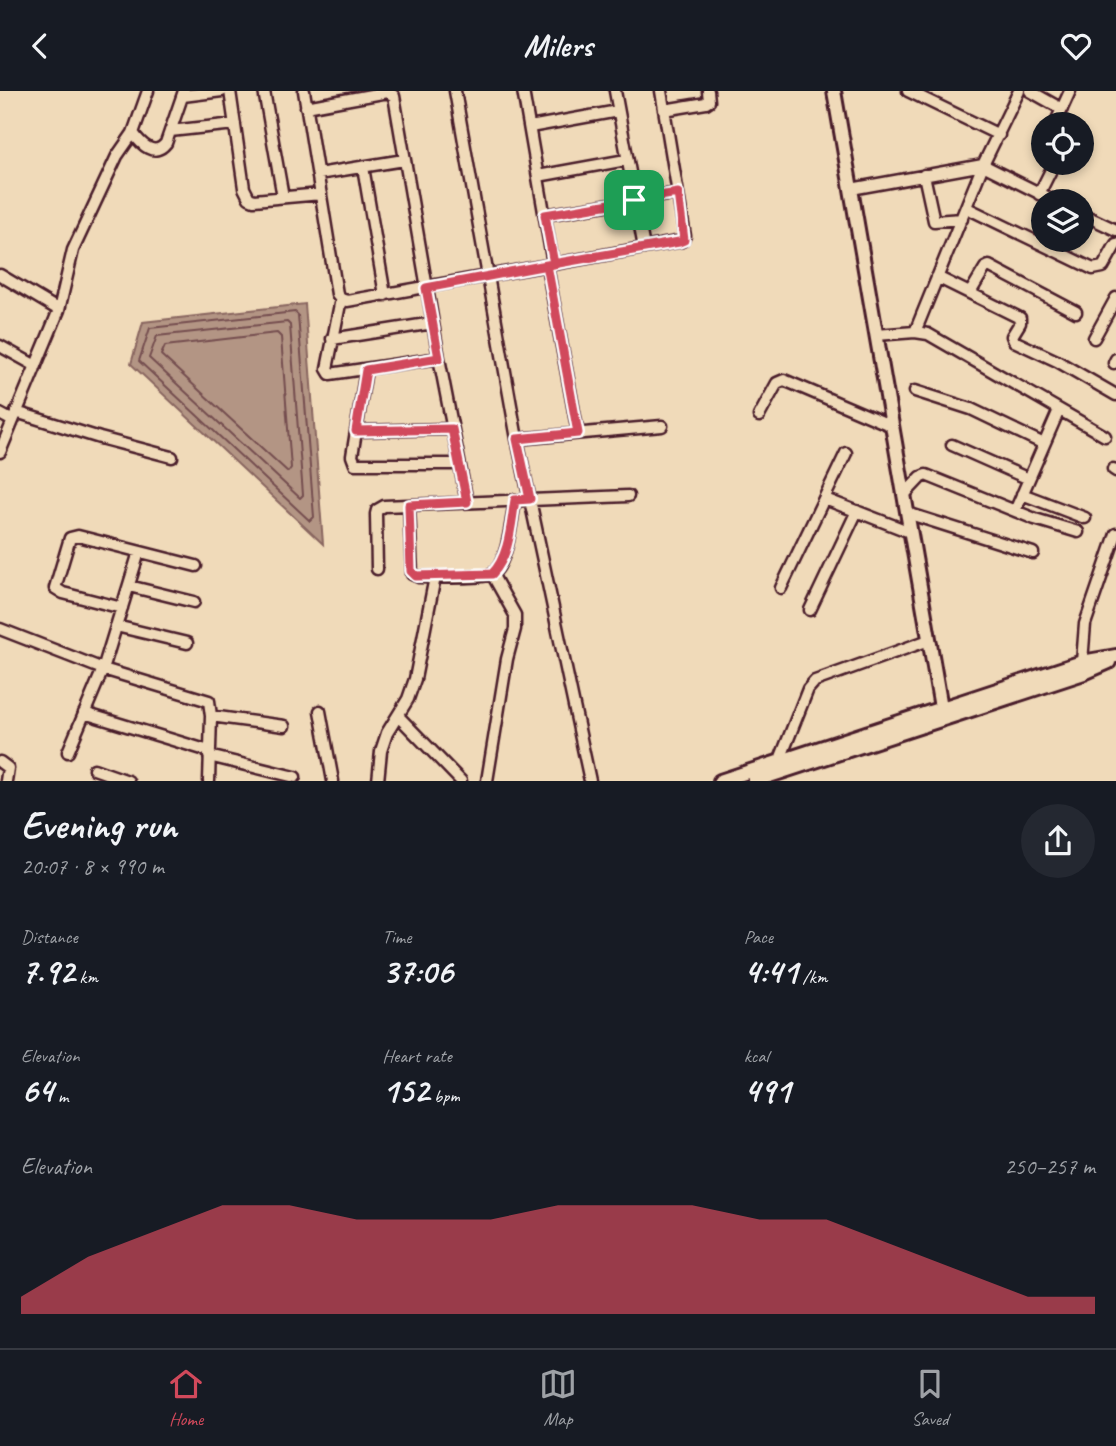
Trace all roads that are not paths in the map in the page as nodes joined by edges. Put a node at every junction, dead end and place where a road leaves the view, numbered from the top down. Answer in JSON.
{"nodes":[{"id":1,"x":148,"y":91,"type":"edge"},
{"id":2,"x":222,"y":91,"type":"edge"},
{"id":3,"x":230,"y":91,"type":"edge"},
{"id":4,"x":264,"y":91,"type":"edge"},
{"id":5,"x":304,"y":91,"type":"edge"},
{"id":6,"x":455,"y":91,"type":"edge"},
{"id":7,"x":523,"y":91,"type":"edge"},
{"id":8,"x":615,"y":91,"type":"edge"},
{"id":9,"x":661,"y":91,"type":"edge"},
{"id":10,"x":708,"y":91,"type":"edge"},
{"id":11,"x":834,"y":91,"type":"edge"},
{"id":12,"x":908,"y":91,"type":"edge"},
{"id":13,"x":1019,"y":91,"type":"edge"},
{"id":14,"x":1030,"y":91,"type":"edge"},
{"id":15,"x":1070,"y":91,"type":"edge"},
{"id":16,"x":183,"y":93,"type":"edge"},
{"id":17,"x":351,"y":95,"type":"edge"},
{"id":18,"x":306,"y":107,"type":"junction"},
{"id":19,"x":1062,"y":109,"type":"junction"},
{"id":20,"x":664,"y":110,"type":"junction"},
{"id":21,"x":618,"y":111,"type":"junction"},
{"id":22,"x":1061,"y":112,"type":"edge"},
{"id":23,"x":235,"y":124,"type":"junction"},
{"id":24,"x":530,"y":127,"type":"junction"},
{"id":25,"x":170,"y":131,"type":"junction"},
{"id":26,"x":133,"y":132,"type":"junction"},
{"id":27,"x":999,"y":135,"type":"junction"},
{"id":28,"x":404,"y":160,"type":"junction"},
{"id":29,"x":626,"y":160,"type":"junction"},
{"id":30,"x":984,"y":165,"type":"junction"},
{"id":31,"x":363,"y":167,"type":"junction"},
{"id":32,"x":318,"y":174,"type":"junction"},
{"id":33,"x":538,"y":176,"type":"junction"},
{"id":34,"x":924,"y":176,"type":"junction"},
{"id":35,"x":851,"y":189,"type":"junction"},
{"id":36,"x":1031,"y":190,"type":"edge"},
{"id":37,"x":678,"y":193,"type":"junction"},
{"id":38,"x":321,"y":194,"type":"junction"},
{"id":39,"x":282,"y":198,"type":"junction"},
{"id":40,"x":634,"y":200,"type":"junction"},
{"id":41,"x":967,"y":208,"type":"junction"},
{"id":42,"x":545,"y":215,"type":"junction"},
{"id":43,"x":962,"y":219,"type":"junction"},
{"id":44,"x":1094,"y":219,"type":"edge"},
{"id":45,"x":1116,"y":230,"type":"edge"},
{"id":46,"x":1116,"y":244,"type":"edge"},
{"id":47,"x":644,"y":249,"type":"junction"},
{"id":48,"x":550,"y":265,"type":"junction"},
{"id":49,"x":0,"y":275,"type":"edge"},
{"id":50,"x":487,"y":277,"type":"junction"},
{"id":51,"x":937,"y":277,"type":"junction"},
{"id":52,"x":426,"y":288,"type":"junction"},
{"id":53,"x":970,"y":293,"type":"junction"},
{"id":54,"x":385,"y":295,"type":"junction"},
{"id":55,"x":1116,"y":298,"type":"edge"},
{"id":56,"x":341,"y":299,"type":"junction"},
{"id":57,"x":59,"y":310,"type":"junction"},
{"id":58,"x":1076,"y":312,"type":"dead end"},
{"id":59,"x":433,"y":323,"type":"junction"},
{"id":60,"x":915,"y":332,"type":"junction"},
{"id":61,"x":876,"y":334,"type":"junction"},
{"id":62,"x":1094,"y":338,"type":"dead end"},
{"id":63,"x":332,"y":339,"type":"junction"},
{"id":64,"x":0,"y":346,"type":"edge"},
{"id":65,"x":439,"y":358,"type":"junction"},
{"id":66,"x":36,"y":366,"type":"junction"},
{"id":67,"x":366,"y":370,"type":"junction"},
{"id":68,"x":915,"y":391,"type":"dead end"},
{"id":69,"x":1116,"y":395,"type":"edge"},
{"id":70,"x":1059,"y":410,"type":"junction"},
{"id":71,"x":0,"y":414,"type":"edge"},
{"id":72,"x":759,"y":416,"type":"dead end"},
{"id":73,"x":15,"y":417,"type":"junction"},
{"id":74,"x":662,"y":426,"type":"dead end"},
{"id":75,"x":892,"y":426,"type":"junction"},
{"id":76,"x":452,"y":429,"type":"junction"},
{"id":77,"x":356,"y":431,"type":"junction"},
{"id":78,"x":578,"y":433,"type":"junction"},
{"id":79,"x":1105,"y":436,"type":"dead end"},
{"id":80,"x":517,"y":439,"type":"junction"},
{"id":81,"x":1044,"y":444,"type":"junction"},
{"id":82,"x":952,"y":446,"type":"dead end"},
{"id":83,"x":0,"y":452,"type":"edge"},
{"id":84,"x":846,"y":453,"type":"dead end"},
{"id":85,"x":172,"y":457,"type":"dead end"},
{"id":86,"x":459,"y":464,"type":"junction"},
{"id":87,"x":1029,"y":479,"type":"junction"},
{"id":88,"x":1022,"y":494,"type":"junction"},
{"id":89,"x":904,"y":495,"type":"junction"},
{"id":90,"x":628,"y":496,"type":"dead end"},
{"id":91,"x":530,"y":499,"type":"junction"},
{"id":92,"x":825,"y":499,"type":"junction"},
{"id":93,"x":515,"y":500,"type":"junction"},
{"id":94,"x":467,"y":502,"type":"junction"},
{"id":95,"x":409,"y":505,"type":"junction"},
{"id":96,"x":857,"y":511,"type":"junction"},
{"id":97,"x":1015,"y":511,"type":"junction"},
{"id":98,"x":907,"y":513,"type":"junction"},
{"id":99,"x":1085,"y":519,"type":"dead end"},
{"id":100,"x":910,"y":532,"type":"junction"},
{"id":101,"x":1078,"y":532,"type":"dead end"},
{"id":102,"x":1116,"y":534,"type":"edge"},
{"id":103,"x":139,"y":552,"type":"junction"},
{"id":104,"x":1033,"y":553,"type":"dead end"},
{"id":105,"x":196,"y":566,"type":"dead end"},
{"id":106,"x":377,"y":569,"type":"dead end"},
{"id":107,"x":492,"y":574,"type":"junction"},
{"id":108,"x":435,"y":577,"type":"junction"},
{"id":109,"x":129,"y":586,"type":"junction"},
{"id":110,"x":781,"y":588,"type":"dead end"},
{"id":111,"x":194,"y":602,"type":"dead end"},
{"id":112,"x":122,"y":608,"type":"junction"},
{"id":113,"x":810,"y":610,"type":"dead end"},
{"id":114,"x":116,"y":626,"type":"junction"},
{"id":115,"x":0,"y":629,"type":"edge"},
{"id":116,"x":929,"y":640,"type":"junction"},
{"id":117,"x":187,"y":643,"type":"dead end"},
{"id":118,"x":1116,"y":658,"type":"edge"},
{"id":119,"x":1082,"y":662,"type":"junction"},
{"id":120,"x":103,"y":669,"type":"junction"},
{"id":121,"x":320,"y":711,"type":"dead end"},
{"id":122,"x":84,"y":713,"type":"junction"},
{"id":123,"x":942,"y":714,"type":"junction"},
{"id":124,"x":211,"y":716,"type":"junction"},
{"id":125,"x":399,"y":717,"type":"junction"},
{"id":126,"x":284,"y":726,"type":"dead end"},
{"id":127,"x":68,"y":752,"type":"dead end"},
{"id":128,"x":209,"y":753,"type":"junction"},
{"id":129,"x":0,"y":762,"type":"edge"},
{"id":130,"x":779,"y":762,"type":"junction"},
{"id":131,"x":94,"y":769,"type":"dead end"},
{"id":132,"x":295,"y":777,"type":"dead end"},
{"id":133,"x":772,"y":778,"type":"edge"},
{"id":134,"x":6,"y":781,"type":"edge"},
{"id":135,"x":128,"y":781,"type":"edge"},
{"id":136,"x":209,"y":781,"type":"edge"},
{"id":137,"x":333,"y":781,"type":"edge"},
{"id":138,"x":378,"y":781,"type":"edge"},
{"id":139,"x":461,"y":781,"type":"edge"},
{"id":140,"x":486,"y":781,"type":"edge"},
{"id":141,"x":590,"y":781,"type":"edge"},
{"id":142,"x":720,"y":781,"type":"edge"},
{"id":143,"x":754,"y":781,"type":"edge"}],
"edges":[{"from":1,"to":26,"type":"street"},
{"from":2,"to":16,"type":"street"},
{"from":3,"to":23,"type":"street"},
{"from":4,"to":39,"type":"street"},
{"from":5,"to":18,"type":"street"},
{"from":6,"to":50,"type":"street"},
{"from":7,"to":24,"type":"street"},
{"from":8,"to":21,"type":"street"},
{"from":9,"to":20,"type":"street"},
{"from":10,"to":20,"type":"street"},
{"from":11,"to":35,"type":"main road"},
{"from":12,"to":27,"type":"street"},
{"from":13,"to":27,"type":"street"},
{"from":14,"to":19,"type":"street"},
{"from":15,"to":19,"type":"street"},
{"from":16,"to":25,"type":"street"},
{"from":17,"to":18,"type":"street"},
{"from":17,"to":28,"type":"street"},
{"from":18,"to":32,"type":"street"},
{"from":19,"to":22,"type":"street"},
{"from":20,"to":37,"type":"street"},
{"from":21,"to":24,"type":"street"},
{"from":21,"to":29,"type":"street"},
{"from":23,"to":25,"type":"street"},
{"from":23,"to":39,"type":"street"},
{"from":24,"to":33,"type":"street"},
{"from":25,"to":26,"type":"street"},
{"from":26,"to":57,"type":"street"},
{"from":27,"to":30,"type":"street"},
{"from":28,"to":31,"type":"street"},
{"from":28,"to":52,"type":"street"},
{"from":29,"to":33,"type":"street"},
{"from":29,"to":40,"type":"street"},
{"from":30,"to":34,"type":"street"},
{"from":30,"to":36,"type":"street"},
{"from":30,"to":41,"type":"street"},
{"from":31,"to":32,"type":"street"},
{"from":31,"to":54,"type":"street"},
{"from":32,"to":38,"type":"street"},
{"from":33,"to":42,"type":"street"},
{"from":34,"to":35,"type":"street"},
{"from":34,"to":43,"type":"street"},
{"from":35,"to":61,"type":"main road"},
{"from":37,"to":40,"type":"street"},
{"from":37,"to":47,"type":"street"},
{"from":38,"to":39,"type":"street"},
{"from":38,"to":56,"type":"street"},
{"from":40,"to":42,"type":"street"},
{"from":40,"to":47,"type":"street"},
{"from":41,"to":43,"type":"street"},
{"from":41,"to":46,"type":"street"},
{"from":42,"to":48,"type":"street"},
{"from":43,"to":51,"type":"street"},
{"from":44,"to":45,"type":"street"},
{"from":47,"to":48,"type":"street"},
{"from":48,"to":50,"type":"street"},
{"from":48,"to":78,"type":"street"},
{"from":49,"to":57,"type":"street"},
{"from":50,"to":52,"type":"street"},
{"from":50,"to":80,"type":"street"},
{"from":51,"to":53,"type":"street"},
{"from":51,"to":60,"type":"street"},
{"from":52,"to":54,"type":"street"},
{"from":52,"to":59,"type":"street"},
{"from":53,"to":58,"type":"street"},
{"from":53,"to":69,"type":"street"},
{"from":54,"to":56,"type":"street"},
{"from":55,"to":62,"type":"street"},
{"from":56,"to":63,"type":"street"},
{"from":57,"to":66,"type":"street"},
{"from":59,"to":63,"type":"street"},
{"from":59,"to":65,"type":"street"},
{"from":60,"to":61,"type":"street"},
{"from":60,"to":70,"type":"street"},
{"from":61,"to":75,"type":"main road"},
{"from":63,"to":67,"type":"street"},
{"from":64,"to":66,"type":"street"},
{"from":65,"to":67,"type":"street"},
{"from":65,"to":76,"type":"street"},
{"from":66,"to":73,"type":"street"},
{"from":67,"to":77,"type":"street"},
{"from":68,"to":81,"type":"street"},
{"from":70,"to":79,"type":"street"},
{"from":70,"to":81,"type":"street"},
{"from":71,"to":73,"type":"street"},
{"from":72,"to":75,"type":"street"},
{"from":73,"to":83,"type":"street"},
{"from":73,"to":85,"type":"street"},
{"from":74,"to":78,"type":"street"},
{"from":75,"to":89,"type":"main road"},
{"from":76,"to":77,"type":"street"},
{"from":76,"to":86,"type":"street"},
{"from":77,"to":86,"type":"street"},
{"from":78,"to":80,"type":"street"},
{"from":80,"to":91,"type":"street"},
{"from":81,"to":87,"type":"street"},
{"from":82,"to":87,"type":"street"},
{"from":84,"to":92,"type":"street"},
{"from":86,"to":94,"type":"street"},
{"from":87,"to":88,"type":"street"},
{"from":88,"to":97,"type":"street"},
{"from":88,"to":99,"type":"street"},
{"from":89,"to":97,"type":"street"},
{"from":89,"to":98,"type":"main road"},
{"from":90,"to":91,"type":"street"},
{"from":91,"to":93,"type":"street"},
{"from":91,"to":141,"type":"street"},
{"from":92,"to":96,"type":"street"},
{"from":92,"to":110,"type":"street"},
{"from":93,"to":94,"type":"street"},
{"from":93,"to":107,"type":"street"},
{"from":94,"to":95,"type":"street"},
{"from":95,"to":106,"type":"street"},
{"from":95,"to":108,"type":"street"},
{"from":96,"to":100,"type":"street"},
{"from":96,"to":113,"type":"street"},
{"from":97,"to":101,"type":"street"},
{"from":98,"to":100,"type":"main road"},
{"from":98,"to":104,"type":"street"},
{"from":100,"to":116,"type":"main road"},
{"from":102,"to":119,"type":"street"},
{"from":103,"to":105,"type":"street"},
{"from":103,"to":109,"type":"street"},
{"from":103,"to":112,"type":"street"},
{"from":107,"to":108,"type":"street"},
{"from":107,"to":140,"type":"street"},
{"from":108,"to":125,"type":"street"},
{"from":109,"to":111,"type":"street"},
{"from":109,"to":112,"type":"street"},
{"from":112,"to":114,"type":"street"},
{"from":114,"to":117,"type":"street"},
{"from":114,"to":120,"type":"street"},
{"from":115,"to":120,"type":"street"},
{"from":116,"to":123,"type":"main road"},
{"from":116,"to":130,"type":"street"},
{"from":118,"to":119,"type":"main road"},
{"from":118,"to":123,"type":"main road"},
{"from":119,"to":123,"type":"main road"},
{"from":120,"to":122,"type":"street"},
{"from":120,"to":124,"type":"street"},
{"from":121,"to":137,"type":"street"},
{"from":122,"to":127,"type":"street"},
{"from":122,"to":128,"type":"street"},
{"from":123,"to":130,"type":"main road"},
{"from":123,"to":133,"type":"main road"},
{"from":124,"to":126,"type":"street"},
{"from":124,"to":128,"type":"street"},
{"from":125,"to":138,"type":"street"},
{"from":125,"to":139,"type":"street"},
{"from":128,"to":132,"type":"street"},
{"from":128,"to":136,"type":"street"},
{"from":129,"to":134,"type":"street"},
{"from":130,"to":142,"type":"main road"},
{"from":131,"to":135,"type":"street"},
{"from":133,"to":143,"type":"main road"}]}
